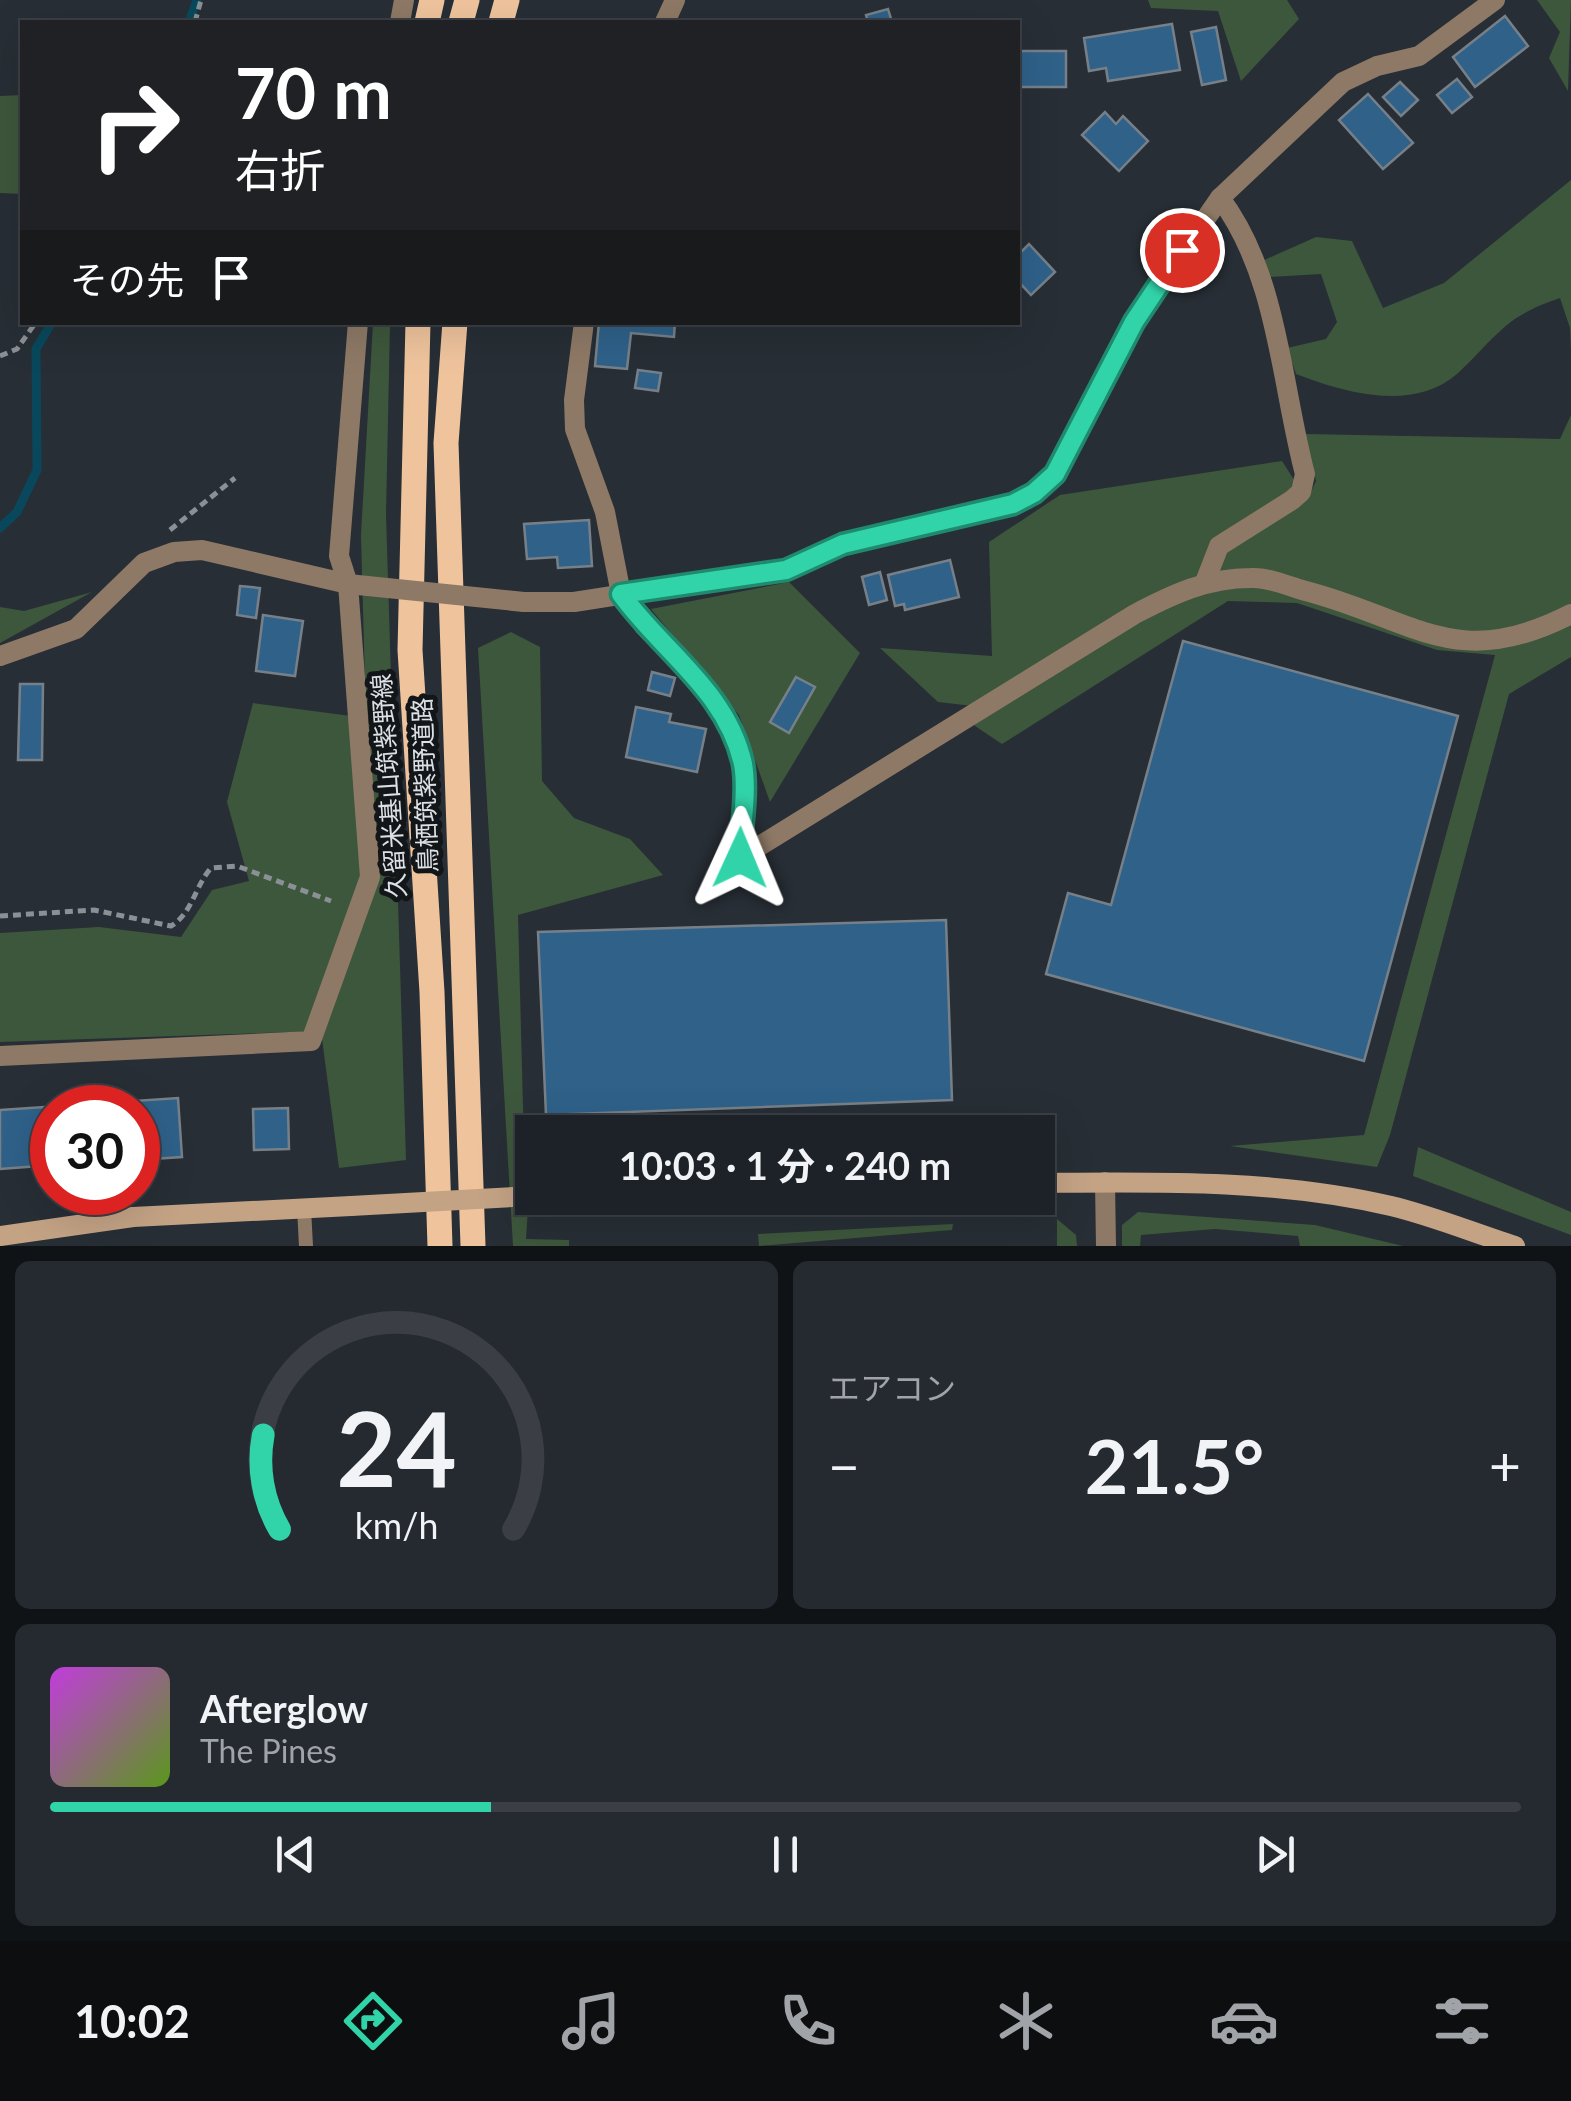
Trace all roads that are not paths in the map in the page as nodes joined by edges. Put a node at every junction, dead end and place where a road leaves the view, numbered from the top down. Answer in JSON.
{"nodes":[{"id":1,"x":1495,"y":0,"type":"edge"},
{"id":2,"x":1220,"y":198,"type":"junction"},
{"id":3,"x":358,"y":325,"type":"edge"},
{"id":4,"x":418,"y":325,"type":"edge"},
{"id":5,"x":455,"y":325,"type":"edge"},
{"id":6,"x":584,"y":325,"type":"edge"},
{"id":7,"x":1206,"y":582,"type":"junction"},
{"id":8,"x":348,"y":584,"type":"junction"},
{"id":9,"x":621,"y":594,"type":"junction"},
{"id":10,"x":1571,"y":614,"type":"edge"},
{"id":11,"x":0,"y":656,"type":"edge"},
{"id":12,"x":0,"y":1056,"type":"edge"},
{"id":13,"x":1105,"y":1182,"type":"junction"},
{"id":14,"x":1055,"y":1183,"type":"edge"},
{"id":15,"x":515,"y":1197,"type":"edge"},
{"id":16,"x":304,"y":1208,"type":"junction"},
{"id":17,"x":0,"y":1236,"type":"edge"},
{"id":18,"x":306,"y":1246,"type":"edge"},
{"id":19,"x":440,"y":1246,"type":"edge"},
{"id":20,"x":473,"y":1246,"type":"edge"},
{"id":21,"x":1106,"y":1246,"type":"edge"},
{"id":22,"x":1515,"y":1246,"type":"edge"}],
"edges":[{"from":1,"to":2,"type":"street"},
{"from":2,"to":7,"type":"street"},
{"from":2,"to":9,"type":"street"},
{"from":3,"to":8,"type":"street"},
{"from":4,"to":19,"type":"main road","name":"久留米基山筑紫野線"},
{"from":5,"to":20,"type":"main road","name":"鳥栖筑紫野道路"},
{"from":6,"to":9,"type":"street"},
{"from":7,"to":9,"type":"street"},
{"from":7,"to":10,"type":"street"},
{"from":8,"to":9,"type":"street","bridge":true},
{"from":8,"to":11,"type":"street"},
{"from":8,"to":12,"type":"street"},
{"from":13,"to":14,"type":"street"},
{"from":13,"to":21,"type":"street"},
{"from":13,"to":22,"type":"street"},
{"from":15,"to":16,"type":"street","bridge":true},
{"from":16,"to":17,"type":"street"},
{"from":16,"to":18,"type":"lane"}]}
